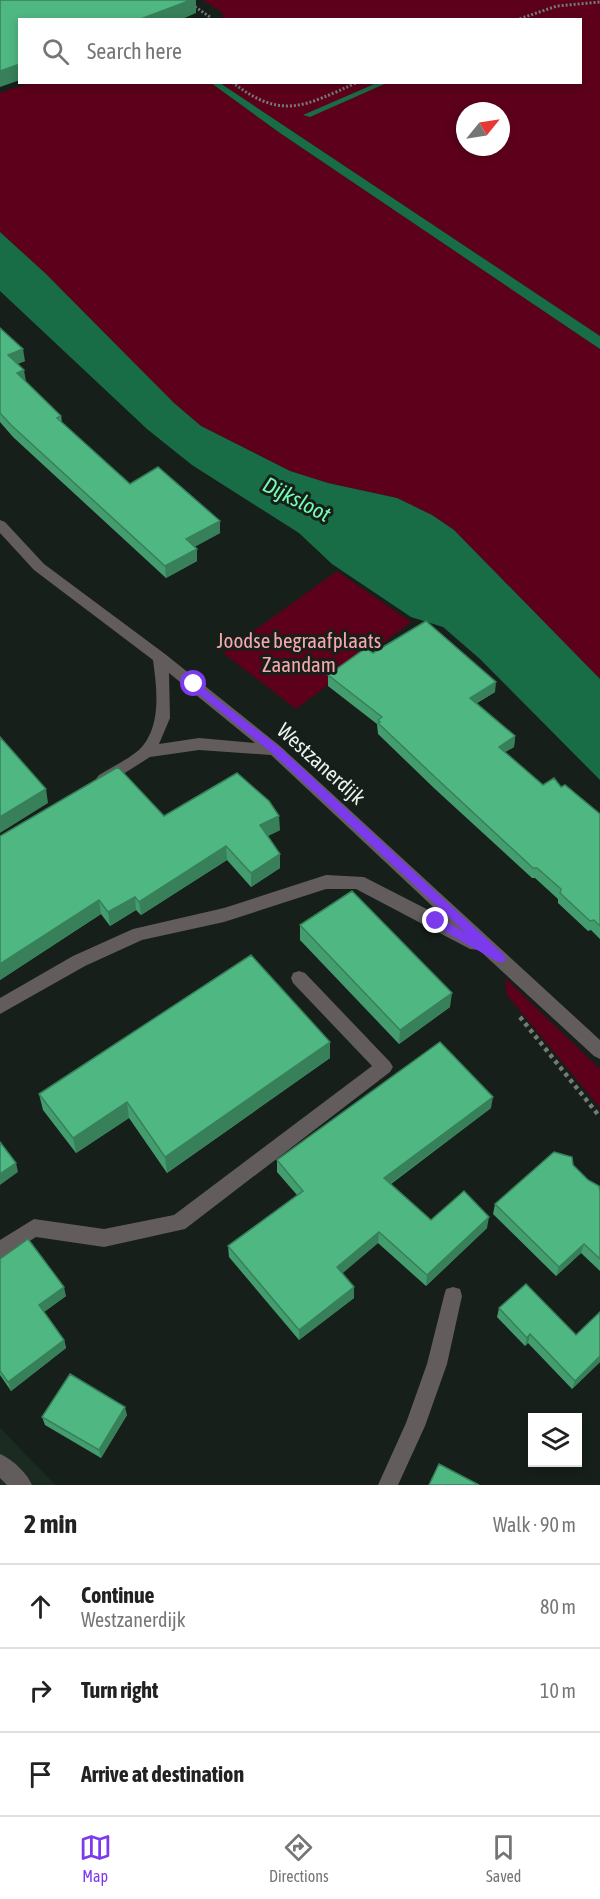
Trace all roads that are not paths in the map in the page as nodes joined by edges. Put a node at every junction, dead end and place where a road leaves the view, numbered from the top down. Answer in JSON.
{"nodes":[{"id":1,"x":0,"y":525,"type":"edge"},
{"id":2,"x":160,"y":658,"type":"junction"},
{"id":3,"x":275,"y":750,"type":"junction"},
{"id":4,"x":147,"y":752,"type":"junction"},
{"id":5,"x":88,"y":789,"type":"edge"},
{"id":6,"x":501,"y":959,"type":"junction"},
{"id":7,"x":299,"y":978,"type":"dead end"},
{"id":8,"x":0,"y":1007,"type":"edge"},
{"id":9,"x":600,"y":1051,"type":"edge"},
{"id":10,"x":0,"y":1251,"type":"edge"},
{"id":11,"x":453,"y":1296,"type":"dead end"},
{"id":12,"x":0,"y":1464,"type":"edge"},
{"id":13,"x":22,"y":1485,"type":"edge"},
{"id":14,"x":388,"y":1485,"type":"edge"}],
"edges":[{"from":1,"to":2,"type":"street","name":"Westzanerdijk"},
{"from":2,"to":3,"type":"street","name":"Westzanerdijk"},
{"from":2,"to":4,"type":"street"},
{"from":3,"to":4,"type":"street"},
{"from":3,"to":6,"type":"street","name":"Westzanerdijk"},
{"from":4,"to":5,"type":"street"},
{"from":6,"to":8,"type":"street"},
{"from":6,"to":9,"type":"street","name":"Westzanerdijk"},
{"from":7,"to":10,"type":"street"},
{"from":11,"to":14,"type":"street"},
{"from":12,"to":13,"type":"street"}]}
